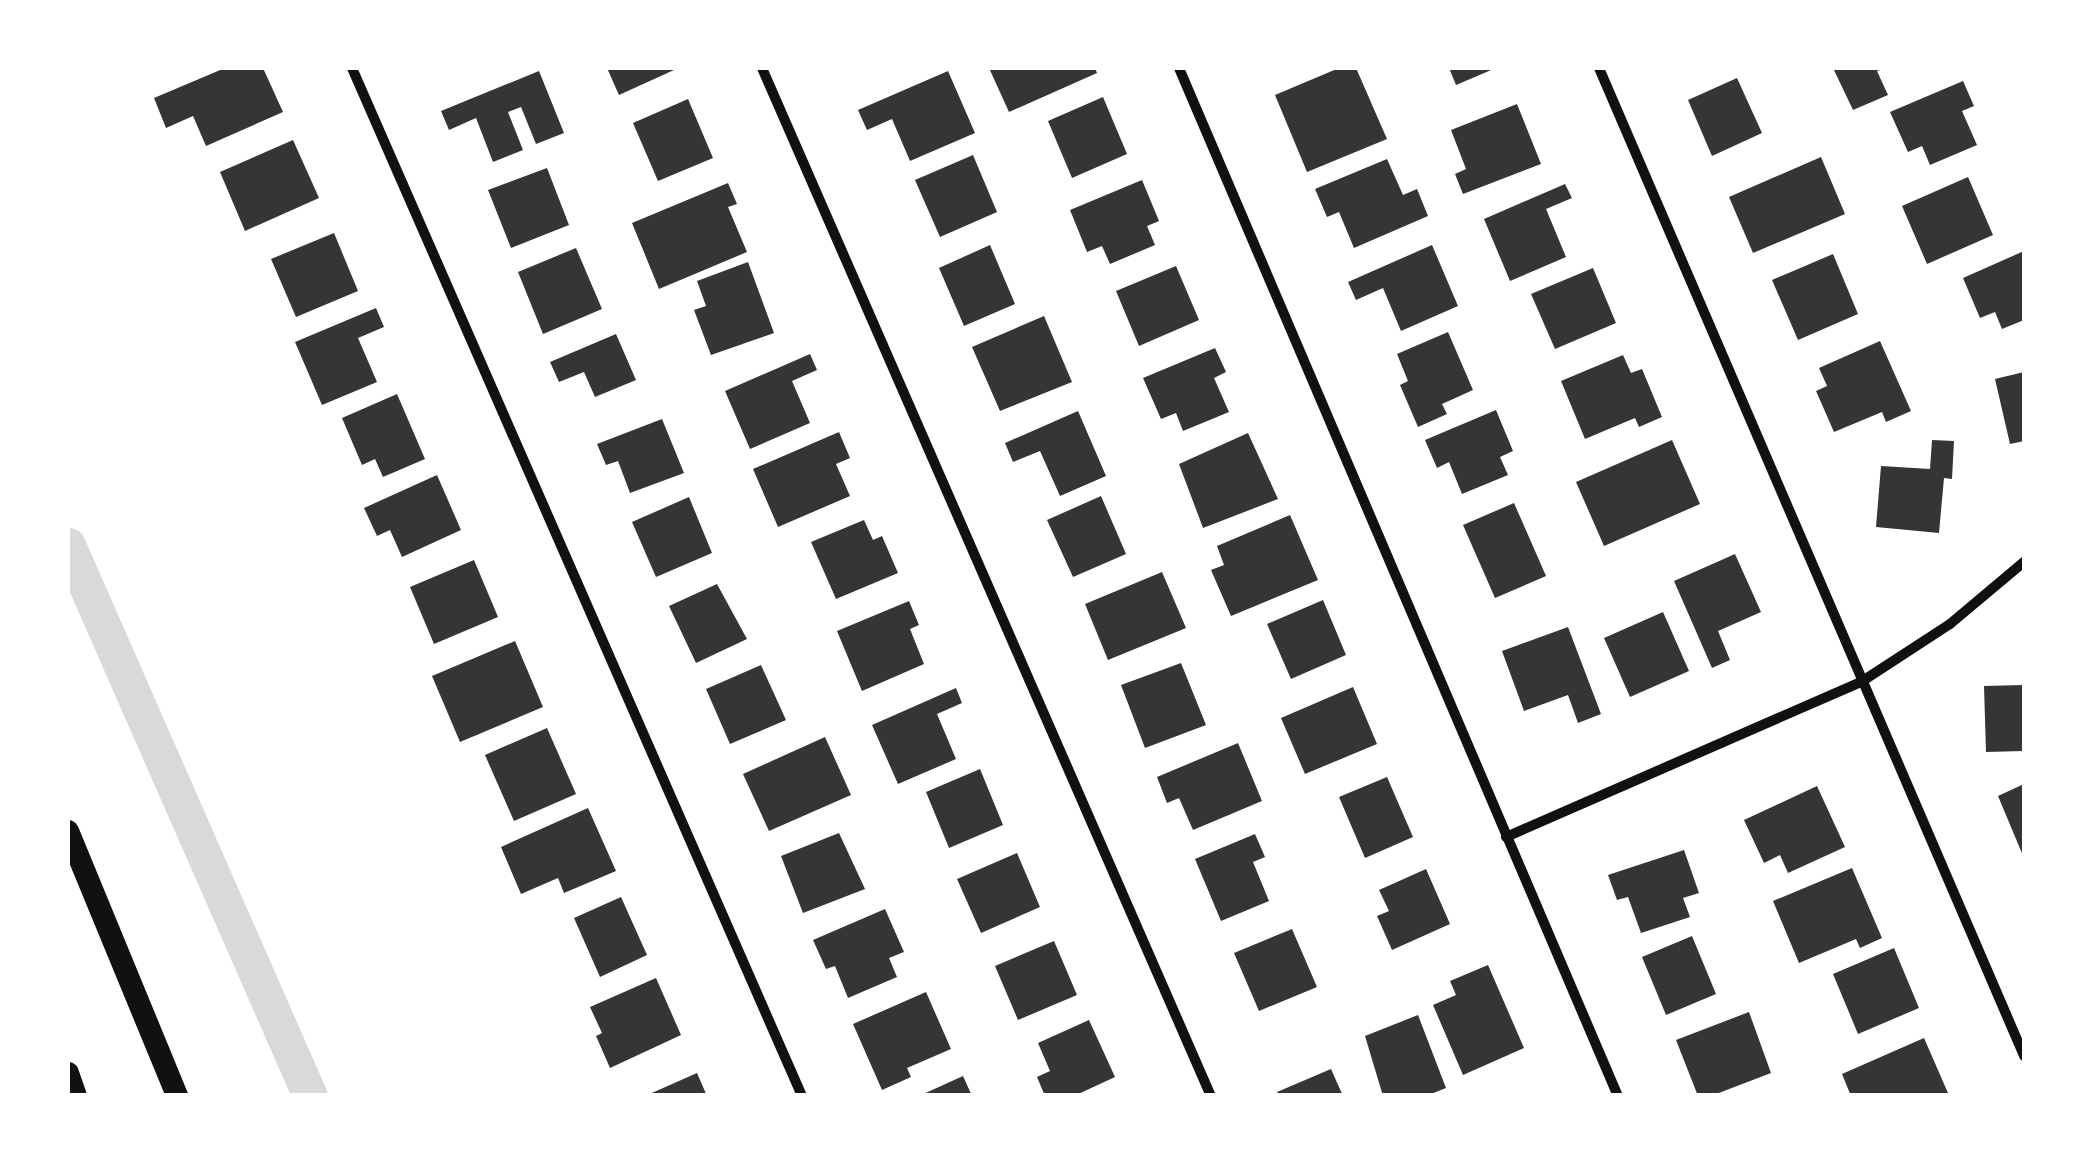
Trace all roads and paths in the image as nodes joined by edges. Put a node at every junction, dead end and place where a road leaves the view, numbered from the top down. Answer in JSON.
{"nodes":[{"id":1,"x":352,"y":68,"type":"edge"},
{"id":2,"x":762,"y":68,"type":"edge"},
{"id":3,"x":1179,"y":68,"type":"edge"},
{"id":4,"x":1598,"y":68,"type":"edge"},
{"id":5,"x":2024,"y":562,"type":"edge"},
{"id":6,"x":1861,"y":682,"type":"junction"},
{"id":7,"x":68,"y":831,"type":"edge"},
{"id":8,"x":1506,"y":837,"type":"junction"},
{"id":9,"x":2024,"y":1056,"type":"edge"},
{"id":10,"x":68,"y":1073,"type":"edge"},
{"id":11,"x":1616,"y":1095,"type":"edge"},
{"id":12,"x":76,"y":1096,"type":"edge"},
{"id":13,"x":176,"y":1096,"type":"edge"},
{"id":14,"x":802,"y":1096,"type":"edge"},
{"id":15,"x":1211,"y":1096,"type":"edge"}],
"edges":[{"from":1,"to":14,"type":"street"},
{"from":2,"to":15,"type":"street"},
{"from":3,"to":8,"type":"street"},
{"from":4,"to":6,"type":"street"},
{"from":5,"to":6,"type":"street"},
{"from":6,"to":8,"type":"street"},
{"from":6,"to":9,"type":"street"},
{"from":7,"to":13,"type":"main road"},
{"from":8,"to":11,"type":"street"},
{"from":10,"to":12,"type":"main road"}]}
